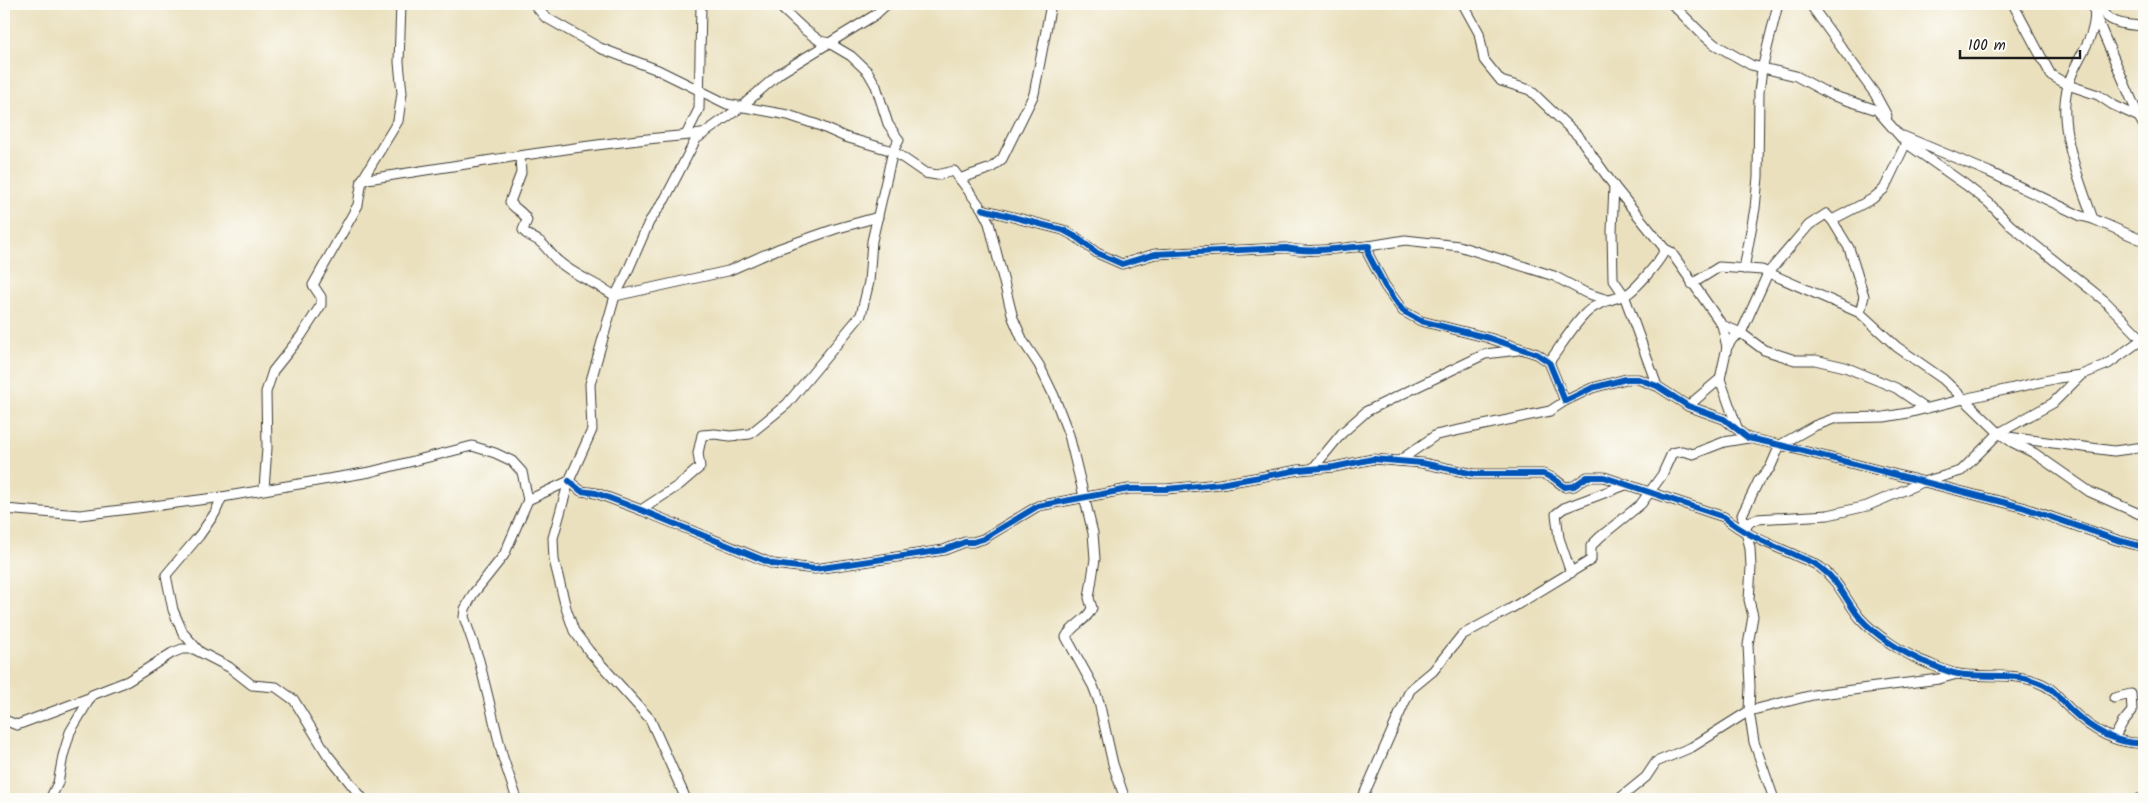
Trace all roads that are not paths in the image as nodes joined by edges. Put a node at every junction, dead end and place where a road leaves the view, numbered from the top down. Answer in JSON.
{"nodes":[{"id":1,"x":401,"y":4,"type":"edge"},
{"id":2,"x":534,"y":4,"type":"edge"},
{"id":3,"x":701,"y":4,"type":"edge"},
{"id":4,"x":777,"y":4,"type":"edge"},
{"id":5,"x":887,"y":4,"type":"edge"},
{"id":6,"x":1051,"y":4,"type":"edge"},
{"id":7,"x":1464,"y":4,"type":"edge"},
{"id":8,"x":1672,"y":4,"type":"edge"},
{"id":9,"x":1778,"y":4,"type":"edge"},
{"id":10,"x":1810,"y":4,"type":"edge"},
{"id":11,"x":2013,"y":4,"type":"edge"},
{"id":12,"x":2096,"y":4,"type":"edge"},
{"id":13,"x":2096,"y":17,"type":"junction"},
{"id":14,"x":2144,"y":26,"type":"edge"},
{"id":15,"x":830,"y":43,"type":"junction"},
{"id":16,"x":1762,"y":69,"type":"junction"},
{"id":17,"x":2068,"y":85,"type":"junction"},
{"id":18,"x":701,"y":92,"type":"junction"},
{"id":19,"x":741,"y":107,"type":"junction"},
{"id":20,"x":2139,"y":117,"type":"junction"},
{"id":21,"x":1889,"y":121,"type":"junction"},
{"id":22,"x":2144,"y":126,"type":"edge"},
{"id":23,"x":702,"y":134,"type":"junction"},
{"id":24,"x":686,"y":135,"type":"junction"},
{"id":25,"x":1900,"y":135,"type":"junction"},
{"id":26,"x":1906,"y":143,"type":"junction"},
{"id":27,"x":894,"y":152,"type":"junction"},
{"id":28,"x":520,"y":156,"type":"junction"},
{"id":29,"x":959,"y":179,"type":"junction"},
{"id":30,"x":362,"y":180,"type":"junction"},
{"id":31,"x":1614,"y":186,"type":"junction"},
{"id":32,"x":982,"y":209,"type":"junction"},
{"id":33,"x":878,"y":217,"type":"junction"},
{"id":34,"x":2093,"y":219,"type":"junction"},
{"id":35,"x":1832,"y":220,"type":"junction"},
{"id":36,"x":2144,"y":241,"type":"edge"},
{"id":37,"x":1369,"y":246,"type":"junction"},
{"id":38,"x":1665,"y":249,"type":"junction"},
{"id":39,"x":1744,"y":269,"type":"junction"},
{"id":40,"x":1768,"y":273,"type":"junction"},
{"id":41,"x":1692,"y":284,"type":"junction"},
{"id":42,"x":615,"y":296,"type":"junction"},
{"id":43,"x":1624,"y":296,"type":"junction"},
{"id":44,"x":1608,"y":300,"type":"junction"},
{"id":45,"x":1860,"y":313,"type":"junction"},
{"id":46,"x":1722,"y":326,"type":"junction"},
{"id":47,"x":1742,"y":333,"type":"junction"},
{"id":48,"x":2144,"y":339,"type":"edge"},
{"id":49,"x":1727,"y":347,"type":"junction"},
{"id":50,"x":1520,"y":350,"type":"junction"},
{"id":51,"x":1549,"y":362,"type":"junction"},
{"id":52,"x":2082,"y":375,"type":"junction"},
{"id":53,"x":1720,"y":379,"type":"junction"},
{"id":54,"x":1657,"y":386,"type":"junction"},
{"id":55,"x":1964,"y":399,"type":"junction"},
{"id":56,"x":1565,"y":401,"type":"junction"},
{"id":57,"x":1688,"y":406,"type":"junction"},
{"id":58,"x":1925,"y":408,"type":"junction"},
{"id":59,"x":1739,"y":432,"type":"junction"},
{"id":60,"x":2002,"y":435,"type":"junction"},
{"id":61,"x":1748,"y":438,"type":"junction"},
{"id":62,"x":1780,"y":445,"type":"junction"},
{"id":63,"x":2144,"y":447,"type":"edge"},
{"id":64,"x":1399,"y":461,"type":"junction"},
{"id":65,"x":1314,"y":467,"type":"junction"},
{"id":66,"x":569,"y":481,"type":"junction"},
{"id":67,"x":1923,"y":482,"type":"junction"},
{"id":68,"x":1628,"y":484,"type":"junction"},
{"id":69,"x":264,"y":489,"type":"junction"},
{"id":70,"x":1652,"y":492,"type":"junction"},
{"id":71,"x":222,"y":497,"type":"junction"},
{"id":72,"x":1085,"y":498,"type":"junction"},
{"id":73,"x":528,"y":500,"type":"junction"},
{"id":74,"x":4,"y":509,"type":"edge"},
{"id":75,"x":641,"y":510,"type":"junction"},
{"id":76,"x":2144,"y":516,"type":"edge"},
{"id":77,"x":1744,"y":530,"type":"junction"},
{"id":78,"x":2144,"y":547,"type":"edge"},
{"id":79,"x":1571,"y":573,"type":"junction"},
{"id":80,"x":199,"y":651,"type":"junction"},
{"id":81,"x":1957,"y":674,"type":"junction"},
{"id":82,"x":2133,"y":688,"type":"dead end"},
{"id":83,"x":89,"y":698,"type":"junction"},
{"id":84,"x":2114,"y":698,"type":"dead end"},
{"id":85,"x":1749,"y":711,"type":"junction"},
{"id":86,"x":2133,"y":713,"type":"junction"},
{"id":87,"x":4,"y":720,"type":"edge"},
{"id":88,"x":2114,"y":738,"type":"junction"},
{"id":89,"x":2144,"y":743,"type":"edge"},
{"id":90,"x":2144,"y":798,"type":"edge"},
{"id":91,"x":50,"y":799,"type":"edge"},
{"id":92,"x":363,"y":799,"type":"edge"},
{"id":93,"x":517,"y":799,"type":"edge"},
{"id":94,"x":686,"y":799,"type":"edge"},
{"id":95,"x":1126,"y":799,"type":"edge"},
{"id":96,"x":1362,"y":799,"type":"edge"},
{"id":97,"x":1620,"y":799,"type":"edge"},
{"id":98,"x":1774,"y":799,"type":"edge"},
{"id":99,"x":2139,"y":799,"type":"edge"}],
"edges":[{"from":1,"to":30,"type":"street"},
{"from":2,"to":18,"type":"street"},
{"from":3,"to":18,"type":"street"},
{"from":4,"to":15,"type":"street"},
{"from":5,"to":15,"type":"street"},
{"from":6,"to":29,"type":"street"},
{"from":7,"to":31,"type":"street"},
{"from":8,"to":16,"type":"street"},
{"from":9,"to":16,"type":"street"},
{"from":10,"to":21,"type":"street"},
{"from":11,"to":17,"type":"street"},
{"from":12,"to":13,"type":"street"},
{"from":12,"to":14,"type":"street"},
{"from":13,"to":17,"type":"street"},
{"from":13,"to":20,"type":"street"},
{"from":15,"to":19,"type":"street"},
{"from":15,"to":27,"type":"street"},
{"from":16,"to":21,"type":"street"},
{"from":16,"to":39,"type":"street"},
{"from":17,"to":20,"type":"street"},
{"from":17,"to":34,"type":"street"},
{"from":18,"to":19,"type":"street"},
{"from":18,"to":24,"type":"street"},
{"from":19,"to":23,"type":"street"},
{"from":19,"to":27,"type":"street"},
{"from":20,"to":22,"type":"street"},
{"from":21,"to":25,"type":"street"},
{"from":23,"to":24,"type":"street"},
{"from":23,"to":42,"type":"street"},
{"from":24,"to":28,"type":"street"},
{"from":25,"to":26,"type":"street"},
{"from":25,"to":34,"type":"street"},
{"from":26,"to":35,"type":"street"},
{"from":26,"to":48,"type":"street"},
{"from":27,"to":29,"type":"street"},
{"from":27,"to":33,"type":"street"},
{"from":28,"to":30,"type":"street"},
{"from":28,"to":42,"type":"street"},
{"from":29,"to":32,"type":"street"},
{"from":30,"to":69,"type":"street"},
{"from":31,"to":38,"type":"street"},
{"from":31,"to":43,"type":"street"},
{"from":32,"to":37,"type":"street"},
{"from":32,"to":72,"type":"street"},
{"from":33,"to":42,"type":"street"},
{"from":33,"to":75,"type":"street"},
{"from":34,"to":36,"type":"street"},
{"from":35,"to":40,"type":"street"},
{"from":35,"to":45,"type":"street"},
{"from":37,"to":44,"type":"street"},
{"from":37,"to":50,"type":"street"},
{"from":38,"to":41,"type":"street"},
{"from":38,"to":43,"type":"street"},
{"from":39,"to":40,"type":"street"},
{"from":39,"to":41,"type":"street"},
{"from":40,"to":45,"type":"street"},
{"from":40,"to":47,"type":"street"},
{"from":41,"to":46,"type":"street"},
{"from":42,"to":66,"type":"street"},
{"from":43,"to":44,"type":"street"},
{"from":43,"to":54,"type":"street"},
{"from":44,"to":51,"type":"street"},
{"from":45,"to":55,"type":"street"},
{"from":46,"to":47,"type":"street"},
{"from":46,"to":49,"type":"street"},
{"from":47,"to":49,"type":"street"},
{"from":47,"to":58,"type":"street"},
{"from":48,"to":52,"type":"street"},
{"from":49,"to":53,"type":"street"},
{"from":50,"to":51,"type":"street"},
{"from":50,"to":65,"type":"street"},
{"from":51,"to":56,"type":"street"},
{"from":52,"to":55,"type":"street"},
{"from":52,"to":60,"type":"street"},
{"from":53,"to":57,"type":"street"},
{"from":53,"to":59,"type":"street"},
{"from":54,"to":56,"type":"street"},
{"from":54,"to":57,"type":"street"},
{"from":55,"to":58,"type":"street"},
{"from":55,"to":60,"type":"street"},
{"from":56,"to":64,"type":"street"},
{"from":57,"to":59,"type":"street"},
{"from":58,"to":62,"type":"street"},
{"from":59,"to":61,"type":"street"},
{"from":60,"to":63,"type":"street"},
{"from":60,"to":67,"type":"street"},
{"from":60,"to":76,"type":"street"},
{"from":61,"to":62,"type":"street"},
{"from":61,"to":70,"type":"street"},
{"from":62,"to":67,"type":"street"},
{"from":62,"to":77,"type":"street"},
{"from":64,"to":65,"type":"street"},
{"from":64,"to":68,"type":"street"},
{"from":65,"to":72,"type":"street"},
{"from":66,"to":73,"type":"street"},
{"from":66,"to":75,"type":"street"},
{"from":66,"to":94,"type":"street"},
{"from":67,"to":77,"type":"street"},
{"from":67,"to":78,"type":"street"},
{"from":68,"to":70,"type":"street"},
{"from":68,"to":79,"type":"street"},
{"from":69,"to":71,"type":"street"},
{"from":69,"to":73,"type":"street"},
{"from":70,"to":77,"type":"street"},
{"from":70,"to":79,"type":"street"},
{"from":71,"to":74,"type":"street"},
{"from":71,"to":80,"type":"street"},
{"from":72,"to":75,"type":"street"},
{"from":72,"to":95,"type":"street"},
{"from":73,"to":93,"type":"street"},
{"from":77,"to":81,"type":"street"},
{"from":77,"to":85,"type":"street"},
{"from":79,"to":96,"type":"street"},
{"from":80,"to":83,"type":"street"},
{"from":80,"to":92,"type":"street"},
{"from":81,"to":85,"type":"street"},
{"from":81,"to":88,"type":"street"},
{"from":82,"to":86,"type":"street"},
{"from":83,"to":87,"type":"street"},
{"from":83,"to":91,"type":"street"},
{"from":84,"to":86,"type":"street"},
{"from":85,"to":97,"type":"street"},
{"from":85,"to":98,"type":"street"},
{"from":86,"to":88,"type":"street"},
{"from":88,"to":89,"type":"street"},
{"from":90,"to":99,"type":"street"}]}
